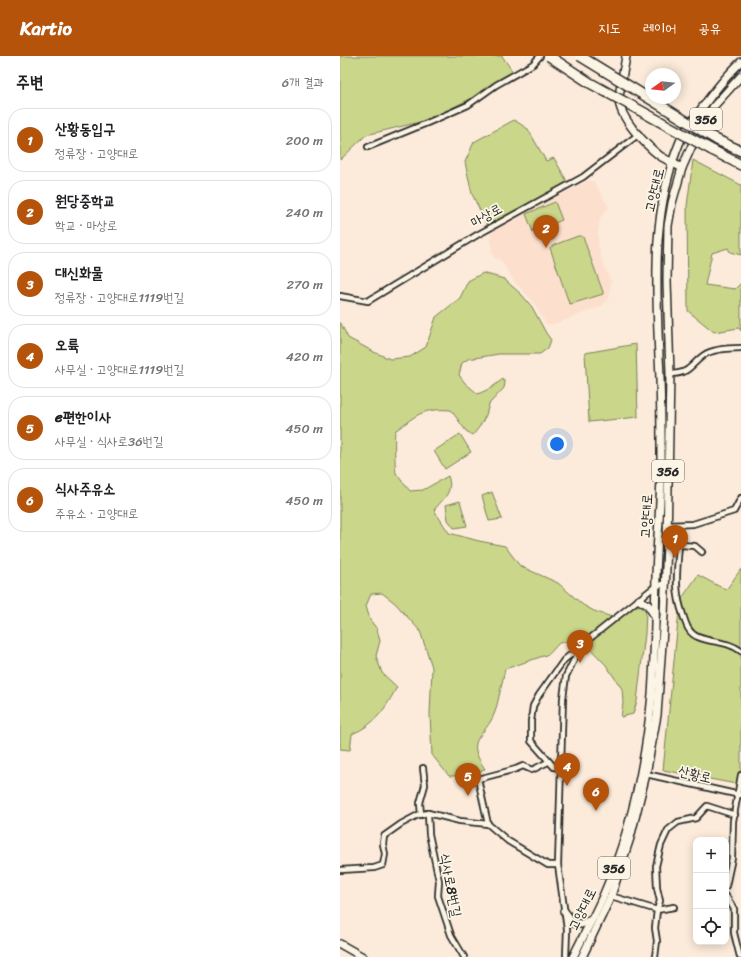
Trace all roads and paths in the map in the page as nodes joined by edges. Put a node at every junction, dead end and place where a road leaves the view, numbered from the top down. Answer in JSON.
{"nodes":[{"id":1,"x":540,"y":56,"type":"edge"},
{"id":2,"x":549,"y":56,"type":"edge"},
{"id":3,"x":580,"y":56,"type":"edge"},
{"id":4,"x":626,"y":56,"type":"edge"},
{"id":5,"x":741,"y":62,"type":"edge"},
{"id":6,"x":741,"y":76,"type":"edge"},
{"id":7,"x":638,"y":134,"type":"junction"},
{"id":8,"x":368,"y":147,"type":"dead end"},
{"id":9,"x":741,"y":151,"type":"edge"},
{"id":10,"x":673,"y":164,"type":"junction"},
{"id":11,"x":741,"y":165,"type":"edge"},
{"id":12,"x":682,"y":168,"type":"junction"},
{"id":13,"x":340,"y":296,"type":"edge"},
{"id":14,"x":741,"y":348,"type":"edge"},
{"id":15,"x":670,"y":374,"type":"junction"},
{"id":16,"x":741,"y":498,"type":"edge"},
{"id":17,"x":668,"y":525,"type":"junction"},
{"id":18,"x":667,"y":544,"type":"junction"},
{"id":19,"x":680,"y":545,"type":"junction"},
{"id":20,"x":702,"y":552,"type":"dead end"},
{"id":21,"x":666,"y":583,"type":"junction"},
{"id":22,"x":656,"y":587,"type":"junction"},
{"id":23,"x":639,"y":600,"type":"junction"},
{"id":24,"x":656,"y":616,"type":"junction"},
{"id":25,"x":581,"y":646,"type":"junction"},
{"id":26,"x":741,"y":651,"type":"edge"},
{"id":27,"x":548,"y":762,"type":"junction"},
{"id":28,"x":423,"y":768,"type":"dead end"},
{"id":29,"x":561,"y":768,"type":"junction"},
{"id":30,"x":646,"y":774,"type":"junction"},
{"id":31,"x":741,"y":775,"type":"edge"},
{"id":32,"x":740,"y":795,"type":"edge"},
{"id":33,"x":428,"y":813,"type":"junction"},
{"id":34,"x":421,"y":815,"type":"junction"},
{"id":35,"x":735,"y":815,"type":"junction"},
{"id":36,"x":488,"y":824,"type":"junction"},
{"id":37,"x":558,"y":865,"type":"junction"},
{"id":38,"x":340,"y":870,"type":"edge"},
{"id":39,"x":729,"y":873,"type":"edge"},
{"id":40,"x":611,"y":896,"type":"junction"},
{"id":41,"x":729,"y":901,"type":"edge"},
{"id":42,"x":674,"y":907,"type":"dead end"},
{"id":43,"x":657,"y":910,"type":"junction"},
{"id":44,"x":564,"y":911,"type":"junction"},
{"id":45,"x":591,"y":920,"type":"junction"},
{"id":46,"x":340,"y":944,"type":"edge"},
{"id":47,"x":364,"y":957,"type":"edge"},
{"id":48,"x":464,"y":957,"type":"edge"},
{"id":49,"x":566,"y":957,"type":"edge"},
{"id":50,"x":573,"y":957,"type":"edge"},
{"id":51,"x":582,"y":957,"type":"edge"},
{"id":52,"x":655,"y":957,"type":"edge"},
{"id":53,"x":740,"y":957,"type":"edge"}],
"edges":[{"from":1,"to":8,"type":"street"},
{"from":2,"to":11,"type":"highway","bridge":true},
{"from":3,"to":9,"type":"highway","bridge":true},
{"from":4,"to":7,"type":"main road"},
{"from":5,"to":10,"type":"main road","name":"고양대로","number":"356"},
{"from":6,"to":12,"type":"main road","name":"고양대로","number":"356"},
{"from":7,"to":10,"type":"main road"},
{"from":7,"to":13,"type":"street","name":"마상로"},
{"from":10,"to":12,"type":"main road"},
{"from":10,"to":22,"type":"main road","name":"고양대로","number":"356"},
{"from":12,"to":15,"type":"main road","name":"고양대로","number":"356"},
{"from":14,"to":15,"type":"street"},
{"from":15,"to":17,"type":"main road","name":"고양대로","number":"356"},
{"from":16,"to":17,"type":"street","name":"고양대로"},
{"from":17,"to":18,"type":"main road","name":"고양대로","number":"356"},
{"from":18,"to":19,"type":"street","name":"고양대로"},
{"from":18,"to":21,"type":"main road","name":"고양대로","number":"356"},
{"from":19,"to":20,"type":"street","name":"고양대로"},
{"from":19,"to":26,"type":"street"},
{"from":21,"to":22,"type":"street"},
{"from":21,"to":30,"type":"main road","name":"고양대로","number":"356"},
{"from":22,"to":23,"type":"street"},
{"from":22,"to":24,"type":"main road","name":"고양대로","number":"356"},
{"from":23,"to":24,"type":"main road"},
{"from":23,"to":25,"type":"street"},
{"from":24,"to":45,"type":"main road","name":"고양대로","number":"356"},
{"from":25,"to":27,"type":"street"},
{"from":25,"to":29,"type":"street"},
{"from":27,"to":29,"type":"street"},
{"from":27,"to":36,"type":"street"},
{"from":28,"to":34,"type":"street"},
{"from":29,"to":37,"type":"street"},
{"from":30,"to":32,"type":"street","name":"산황로"},
{"from":30,"to":40,"type":"main road","name":"고양대로","number":"356"},
{"from":31,"to":32,"type":"street"},
{"from":32,"to":35,"type":"street"},
{"from":33,"to":34,"type":"street"},
{"from":33,"to":36,"type":"street"},
{"from":33,"to":48,"type":"street","name":"식사로8번길"},
{"from":34,"to":38,"type":"street"},
{"from":35,"to":39,"type":"street"},
{"from":35,"to":43,"type":"street"},
{"from":36,"to":37,"type":"street"},
{"from":37,"to":44,"type":"street"},
{"from":40,"to":43,"type":"street"},
{"from":40,"to":51,"type":"main road","name":"고양대로","number":"356"},
{"from":41,"to":53,"type":"street"},
{"from":42,"to":43,"type":"street"},
{"from":43,"to":52,"type":"street"},
{"from":44,"to":45,"type":"main road"},
{"from":44,"to":49,"type":"street"},
{"from":45,"to":50,"type":"main road","name":"고양대로","number":"356"},
{"from":46,"to":47,"type":"main road"}]}
